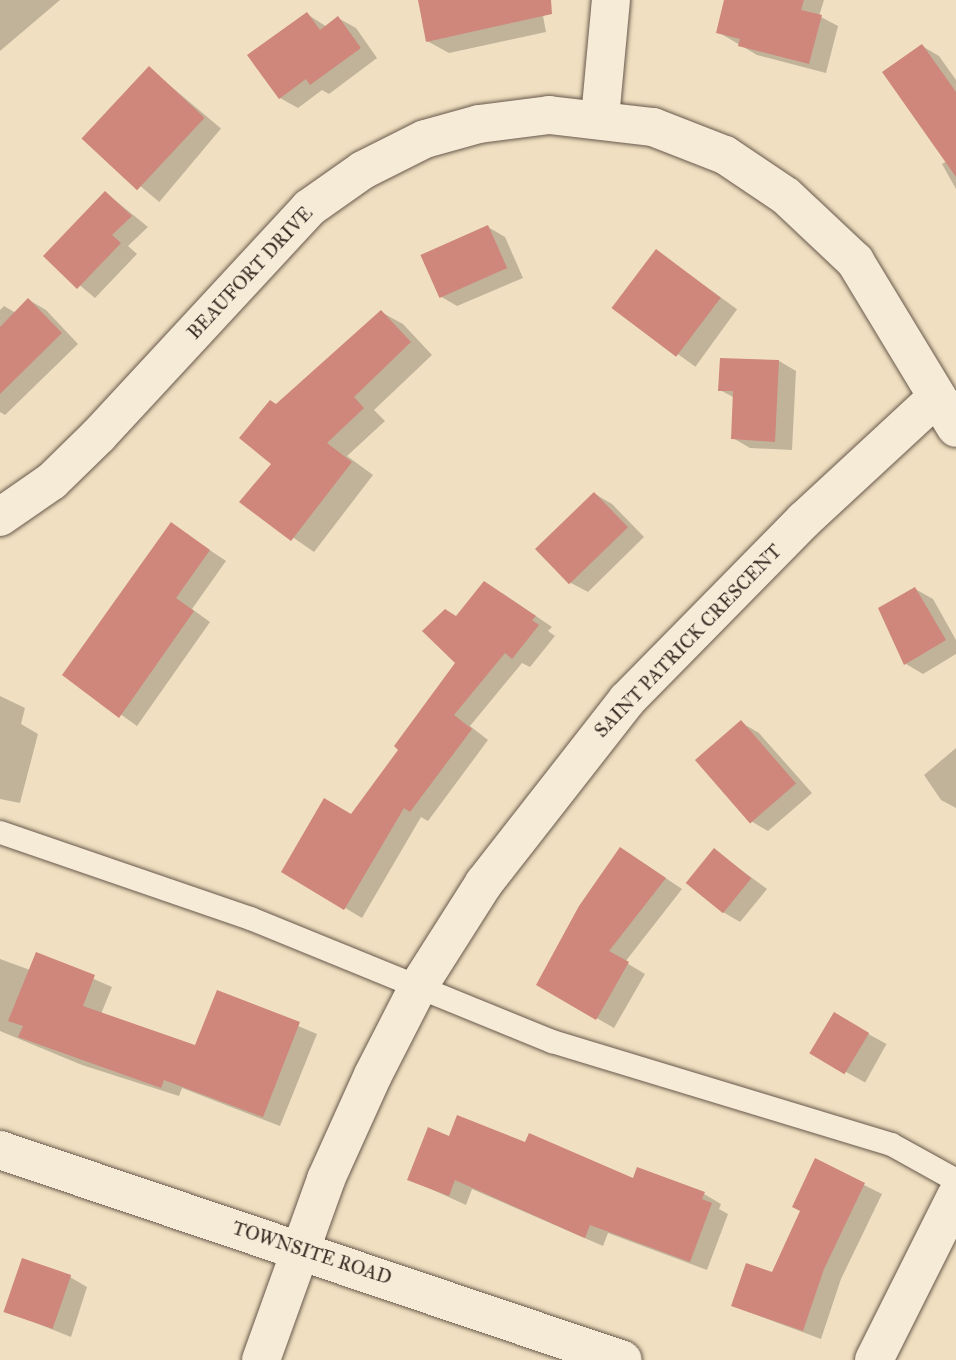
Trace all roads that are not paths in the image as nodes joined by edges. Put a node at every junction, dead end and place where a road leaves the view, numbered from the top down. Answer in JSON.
{"nodes":[{"id":1,"x":611,"y":0,"type":"edge"},
{"id":2,"x":600,"y":118,"type":"junction"},
{"id":3,"x":946,"y":412,"type":"edge"},
{"id":4,"x":0,"y":517,"type":"edge"},
{"id":5,"x":0,"y":832,"type":"edge"},
{"id":6,"x":418,"y":988,"type":"junction"},
{"id":7,"x":0,"y":1150,"type":"edge"},
{"id":8,"x":956,"y":1180,"type":"edge"},
{"id":9,"x":956,"y":1196,"type":"edge"},
{"id":10,"x":301,"y":1249,"type":"junction"},
{"id":11,"x":261,"y":1360,"type":"edge"},
{"id":12,"x":623,"y":1360,"type":"edge"},
{"id":13,"x":874,"y":1360,"type":"edge"}],
"edges":[{"from":1,"to":2,"type":"street"},
{"from":2,"to":3,"type":"street","name":"BEAUFORT DRIVE"},
{"from":2,"to":4,"type":"street","name":"BEAUFORT DRIVE"},
{"from":3,"to":6,"type":"street","name":"SAINT PATRICK CRESCENT"},
{"from":5,"to":6,"type":"lane"},
{"from":6,"to":8,"type":"lane"},
{"from":6,"to":10,"type":"street","name":"SAINT PATRICK CRESCENT"},
{"from":7,"to":10,"type":"street","name":"TOWNSITE ROAD"},
{"from":9,"to":13,"type":"street"},
{"from":10,"to":11,"type":"street","name":"SAINT PATRICK CRESCENT"},
{"from":10,"to":12,"type":"street","name":"TOWNSITE ROAD"}]}
